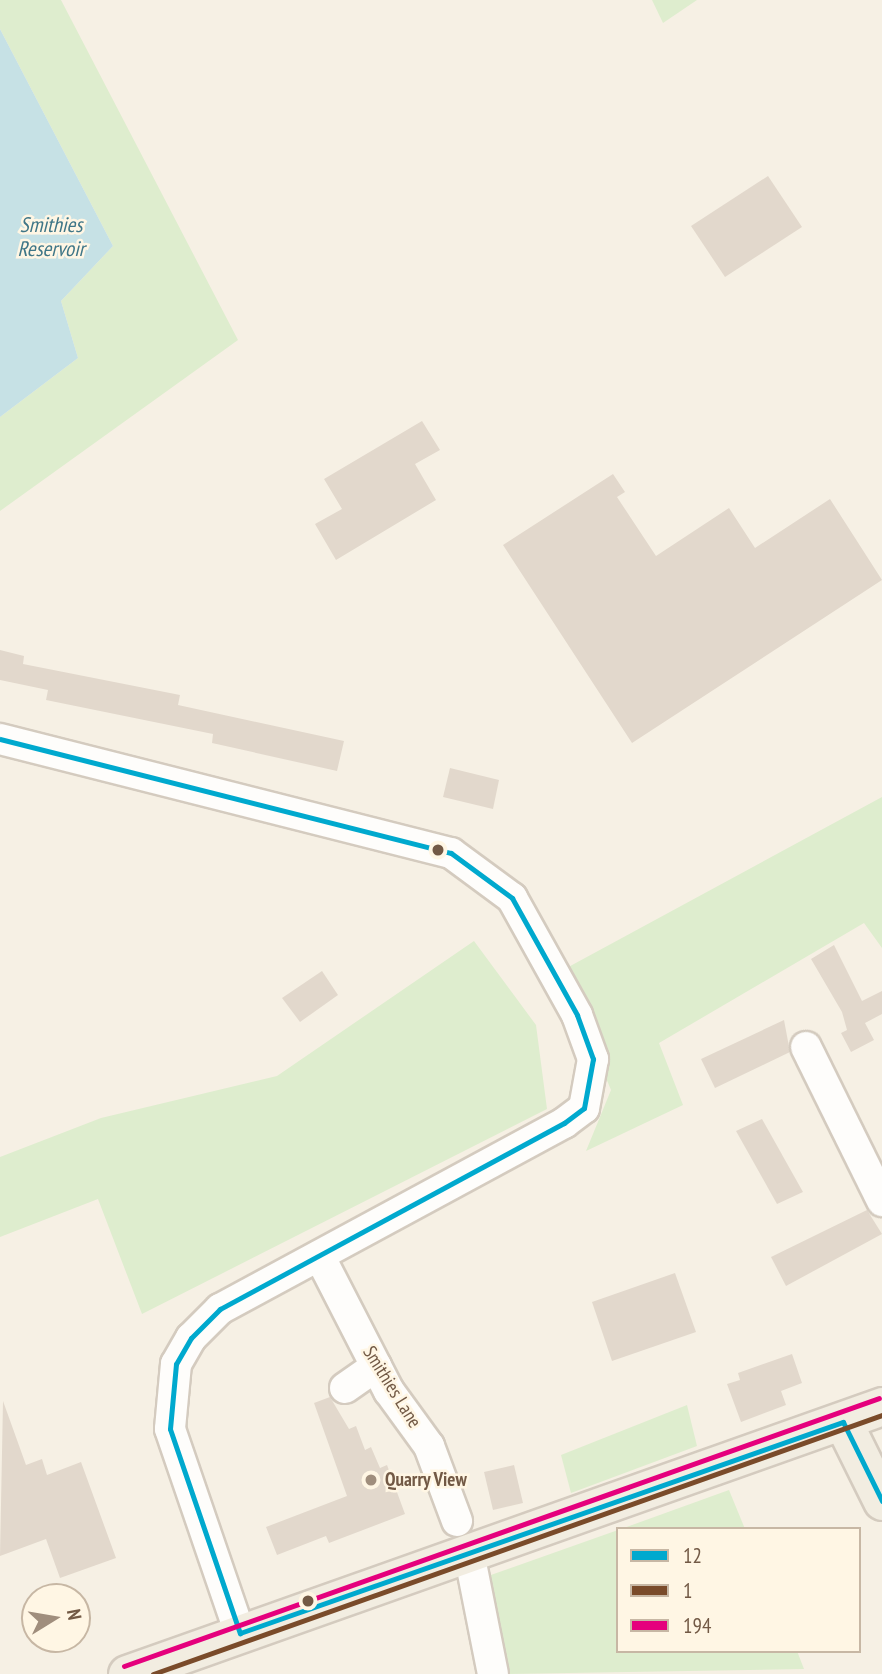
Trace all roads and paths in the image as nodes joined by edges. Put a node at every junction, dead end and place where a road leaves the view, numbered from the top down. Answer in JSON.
{"nodes":[{"id":1,"x":0,"y":739,"type":"edge"},
{"id":2,"x":806,"y":1047,"type":"dead end"},
{"id":3,"x":882,"y":1201,"type":"edge"},
{"id":4,"x":320,"y":1257,"type":"junction"},
{"id":5,"x":376,"y":1366,"type":"junction"},
{"id":6,"x":345,"y":1388,"type":"dead end"},
{"id":7,"x":882,"y":1406,"type":"edge"},
{"id":8,"x":842,"y":1422,"type":"junction"},
{"id":9,"x":882,"y":1501,"type":"edge"},
{"id":10,"x":463,"y":1537,"type":"junction"},
{"id":11,"x":240,"y":1633,"type":"junction"},
{"id":12,"x":127,"y":1674,"type":"edge"},
{"id":13,"x":493,"y":1674,"type":"edge"}],
"edges":[{"from":1,"to":4,"type":"street"},
{"from":2,"to":3,"type":"street"},
{"from":4,"to":5,"type":"street","name":"Smithies Lane"},
{"from":4,"to":11,"type":"street"},
{"from":5,"to":6,"type":"street"},
{"from":5,"to":10,"type":"street","name":"Smithies Lane"},
{"from":7,"to":8,"type":"main road"},
{"from":8,"to":9,"type":"main road"},
{"from":8,"to":10,"type":"main road"},
{"from":10,"to":11,"type":"main road"},
{"from":10,"to":13,"type":"street","name":"Smithies Lane"},
{"from":11,"to":12,"type":"main road"}]}
